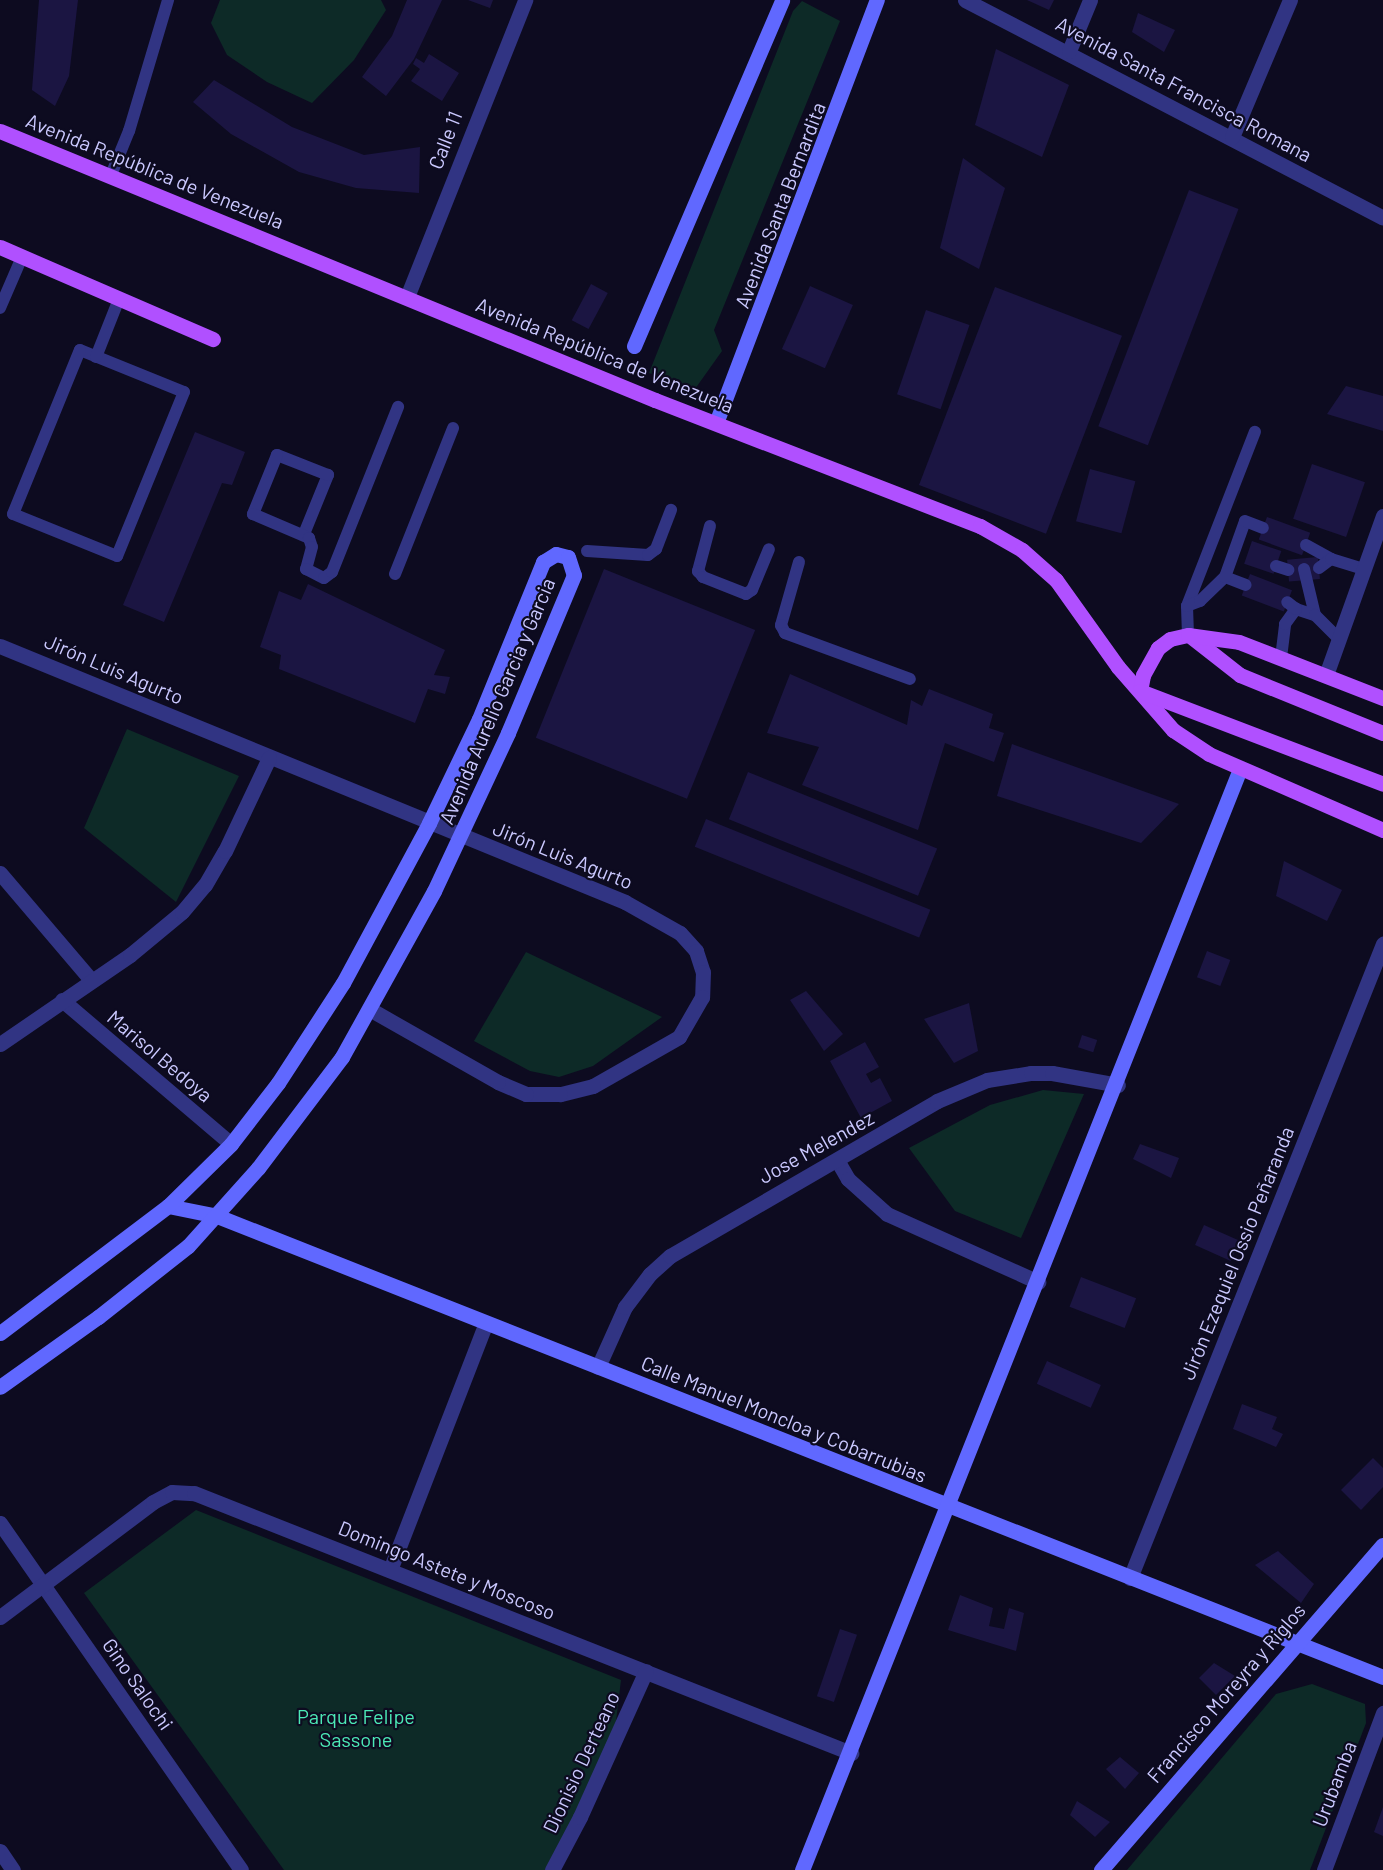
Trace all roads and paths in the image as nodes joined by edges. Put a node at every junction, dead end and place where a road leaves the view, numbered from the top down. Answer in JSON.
{"nodes":[{"id":1,"x":168,"y":0,"type":"edge"},
{"id":2,"x":525,"y":0,"type":"edge"},
{"id":3,"x":782,"y":0,"type":"edge"},
{"id":4,"x":878,"y":0,"type":"edge"},
{"id":5,"x":965,"y":0,"type":"edge"},
{"id":6,"x":1090,"y":0,"type":"edge"},
{"id":7,"x":1290,"y":0,"type":"edge"},
{"id":8,"x":983,"y":4,"type":"edge"},
{"id":9,"x":1069,"y":51,"type":"junction"},
{"id":10,"x":0,"y":131,"type":"edge"},
{"id":11,"x":1232,"y":137,"type":"junction"},
{"id":12,"x":111,"y":175,"type":"junction"},
{"id":13,"x":1383,"y":218,"type":"edge"},
{"id":14,"x":0,"y":247,"type":"edge"},
{"id":15,"x":22,"y":257,"type":"junction"},
{"id":16,"x":407,"y":297,"type":"junction"},
{"id":17,"x":120,"y":299,"type":"junction"},
{"id":18,"x":0,"y":308,"type":"edge"},
{"id":19,"x":213,"y":339,"type":"dead end"},
{"id":20,"x":634,"y":346,"type":"dead end"},
{"id":21,"x":96,"y":357,"type":"junction"},
{"id":22,"x":398,"y":407,"type":"dead end"},
{"id":23,"x":717,"y":423,"type":"junction"},
{"id":24,"x":453,"y":428,"type":"dead end"},
{"id":25,"x":1255,"y":432,"type":"dead end"},
{"id":26,"x":671,"y":510,"type":"dead end"},
{"id":27,"x":1383,"y":516,"type":"edge"},
{"id":28,"x":710,"y":526,"type":"dead end"},
{"id":29,"x":1263,"y":528,"type":"dead end"},
{"id":30,"x":304,"y":534,"type":"junction"},
{"id":31,"x":1306,"y":545,"type":"dead end"},
{"id":32,"x":769,"y":549,"type":"dead end"},
{"id":33,"x":587,"y":551,"type":"dead end"},
{"id":34,"x":1331,"y":559,"type":"junction"},
{"id":35,"x":799,"y":562,"type":"dead end"},
{"id":36,"x":1319,"y":568,"type":"dead end"},
{"id":37,"x":1304,"y":569,"type":"dead end"},
{"id":38,"x":1364,"y":569,"type":"junction"},
{"id":39,"x":395,"y":574,"type":"dead end"},
{"id":40,"x":1225,"y":577,"type":"junction"},
{"id":41,"x":1246,"y":585,"type":"dead end"},
{"id":42,"x":1187,"y":606,"type":"junction"},
{"id":43,"x":1315,"y":615,"type":"junction"},
{"id":44,"x":1188,"y":635,"type":"junction"},
{"id":45,"x":1339,"y":639,"type":"junction"},
{"id":46,"x":0,"y":646,"type":"edge"},
{"id":47,"x":1281,"y":658,"type":"junction"},
{"id":48,"x":1326,"y":675,"type":"junction"},
{"id":49,"x":910,"y":679,"type":"dead end"},
{"id":50,"x":1140,"y":691,"type":"junction"},
{"id":51,"x":1383,"y":698,"type":"edge"},
{"id":52,"x":1383,"y":733,"type":"edge"},
{"id":53,"x":269,"y":758,"type":"junction"},
{"id":54,"x":1240,"y":769,"type":"junction"},
{"id":55,"x":1383,"y":783,"type":"edge"},
{"id":56,"x":429,"y":823,"type":"junction"},
{"id":57,"x":1383,"y":830,"type":"edge"},
{"id":58,"x":461,"y":836,"type":"junction"},
{"id":59,"x":0,"y":873,"type":"edge"},
{"id":60,"x":1383,"y":944,"type":"edge"},
{"id":61,"x":1376,"y":979,"type":"edge"},
{"id":62,"x":91,"y":980,"type":"junction"},
{"id":63,"x":62,"y":1000,"type":"junction"},
{"id":64,"x":370,"y":1010,"type":"junction"},
{"id":65,"x":0,"y":1044,"type":"edge"},
{"id":66,"x":1118,"y":1085,"type":"junction"},
{"id":67,"x":231,"y":1144,"type":"junction"},
{"id":68,"x":837,"y":1160,"type":"junction"},
{"id":69,"x":168,"y":1206,"type":"junction"},
{"id":70,"x":217,"y":1216,"type":"junction"},
{"id":71,"x":1038,"y":1282,"type":"junction"},
{"id":72,"x":486,"y":1323,"type":"junction"},
{"id":73,"x":0,"y":1333,"type":"edge"},
{"id":74,"x":598,"y":1367,"type":"junction"},
{"id":75,"x":0,"y":1387,"type":"edge"},
{"id":76,"x":948,"y":1506,"type":"junction"},
{"id":77,"x":0,"y":1523,"type":"edge"},
{"id":78,"x":1383,"y":1545,"type":"edge"},
{"id":79,"x":390,"y":1570,"type":"junction"},
{"id":80,"x":1130,"y":1578,"type":"junction"},
{"id":81,"x":45,"y":1586,"type":"junction"},
{"id":82,"x":0,"y":1617,"type":"edge"},
{"id":83,"x":1297,"y":1643,"type":"junction"},
{"id":84,"x":646,"y":1671,"type":"junction"},
{"id":85,"x":1383,"y":1677,"type":"edge"},
{"id":86,"x":1383,"y":1713,"type":"edge"},
{"id":87,"x":851,"y":1753,"type":"junction"},
{"id":88,"x":0,"y":1851,"type":"edge"},
{"id":89,"x":13,"y":1870,"type":"edge"},
{"id":90,"x":241,"y":1870,"type":"edge"},
{"id":91,"x":552,"y":1870,"type":"edge"},
{"id":92,"x":802,"y":1870,"type":"edge"},
{"id":93,"x":1101,"y":1870,"type":"edge"},
{"id":94,"x":1324,"y":1870,"type":"edge"}],
"edges":[{"from":1,"to":12,"type":"lane"},
{"from":2,"to":16,"type":"street","name":"Calle 11"},
{"from":3,"to":20,"type":"street"},
{"from":4,"to":23,"type":"street","name":"Avenida Santa Bernardita"},
{"from":5,"to":8,"type":"street","name":"Avenida Santa Francisca Romana"},
{"from":6,"to":9,"type":"street"},
{"from":7,"to":11,"type":"street"},
{"from":8,"to":9,"type":"street","name":"Avenida Santa Francisca Romana"},
{"from":9,"to":11,"type":"street","name":"Avenida Santa Francisca Romana"},
{"from":10,"to":12,"type":"main road","name":"Avenida República de Venezuela"},
{"from":11,"to":13,"type":"street","name":"Avenida Santa Francisca Romana"},
{"from":12,"to":16,"type":"main road","name":"Avenida República de Venezuela"},
{"from":14,"to":15,"type":"main road"},
{"from":15,"to":17,"type":"main road"},
{"from":15,"to":18,"type":"lane"},
{"from":16,"to":23,"type":"main road","name":"Avenida República de Venezuela"},
{"from":17,"to":19,"type":"main road"},
{"from":17,"to":21,"type":"lane"},
{"from":21,"to":21,"type":"lane"},
{"from":22,"to":30,"type":"lane"},
{"from":23,"to":50,"type":"main road","name":"Avenida República de Venezuela"},
{"from":24,"to":39,"type":"lane"},
{"from":25,"to":42,"type":"lane"},
{"from":26,"to":33,"type":"lane"},
{"from":27,"to":38,"type":"street"},
{"from":28,"to":32,"type":"lane"},
{"from":29,"to":40,"type":"lane"},
{"from":30,"to":30,"type":"lane"},
{"from":31,"to":34,"type":"lane"},
{"from":34,"to":36,"type":"lane"},
{"from":34,"to":38,"type":"lane"},
{"from":35,"to":49,"type":"lane"},
{"from":37,"to":43,"type":"lane"},
{"from":38,"to":45,"type":"street"},
{"from":40,"to":41,"type":"lane"},
{"from":40,"to":42,"type":"lane"},
{"from":42,"to":44,"type":"lane"},
{"from":43,"to":45,"type":"lane"},
{"from":43,"to":47,"type":"lane"},
{"from":44,"to":47,"type":"main road"},
{"from":44,"to":50,"type":"main road"},
{"from":44,"to":52,"type":"main road"},
{"from":45,"to":48,"type":"street"},
{"from":46,"to":53,"type":"street","name":"Jirón Luis Agurto"},
{"from":47,"to":48,"type":"main road"},
{"from":48,"to":51,"type":"main road"},
{"from":50,"to":54,"type":"main road","name":"Avenida República de Venezuela"},
{"from":50,"to":55,"type":"main road","name":"Avenida República de Venezuela"},
{"from":53,"to":56,"type":"street","name":"Jirón Luis Agurto"},
{"from":53,"to":62,"type":"street"},
{"from":54,"to":57,"type":"main road","name":"Avenida República de Venezuela"},
{"from":54,"to":66,"type":"street"},
{"from":56,"to":58,"type":"street","name":"Jirón Luis Agurto"},
{"from":56,"to":58,"type":"street","name":"Avenida Aurelio Garcia y Garcia"},
{"from":56,"to":67,"type":"street","name":"Avenida Aurelio Garcia y Garcia"},
{"from":58,"to":64,"type":"street","name":"Avenida Aurelio Garcia y Garcia"},
{"from":58,"to":64,"type":"street","name":"Jirón Luis Agurto"},
{"from":59,"to":62,"type":"street"},
{"from":60,"to":61,"type":"street","name":"Jirón Ezequiel Ossio Peñaranda"},
{"from":61,"to":80,"type":"street","name":"Jirón Ezequiel Ossio Peñaranda"},
{"from":62,"to":63,"type":"street"},
{"from":63,"to":65,"type":"street"},
{"from":63,"to":67,"type":"street","name":"Marisol Bedoya"},
{"from":64,"to":70,"type":"street","name":"Avenida Aurelio Garcia y Garcia"},
{"from":66,"to":68,"type":"street","name":"Jose Melendez"},
{"from":66,"to":71,"type":"street"},
{"from":67,"to":69,"type":"street","name":"Avenida Aurelio Garcia y Garcia"},
{"from":68,"to":71,"type":"street"},
{"from":68,"to":74,"type":"street","name":"Jose Melendez"},
{"from":69,"to":70,"type":"street","name":"Calle Manuel Moncloa y Cobarrubias"},
{"from":69,"to":73,"type":"street","name":"Avenida Aurelio Garcia y Garcia"},
{"from":70,"to":72,"type":"street","name":"Calle Manuel Moncloa y Cobarrubias"},
{"from":70,"to":75,"type":"street","name":"Avenida Aurelio Garcia y Garcia"},
{"from":71,"to":76,"type":"street"},
{"from":72,"to":74,"type":"street","name":"Calle Manuel Moncloa y Cobarrubias"},
{"from":72,"to":79,"type":"street"},
{"from":74,"to":76,"type":"street","name":"Calle Manuel Moncloa y Cobarrubias"},
{"from":76,"to":80,"type":"street","name":"Calle Manuel Moncloa y Cobarrubias"},
{"from":76,"to":87,"type":"street"},
{"from":77,"to":81,"type":"street","name":"Gino Salochi"},
{"from":78,"to":83,"type":"street","name":"Francisco Moreyra y Riglos"},
{"from":79,"to":81,"type":"street","name":"Domingo Astete y Moscoso"},
{"from":79,"to":84,"type":"street","name":"Domingo Astete y Moscoso"},
{"from":80,"to":83,"type":"street","name":"Calle Manuel Moncloa y Cobarrubias"},
{"from":81,"to":82,"type":"street","name":"Domingo Astete y Moscoso"},
{"from":81,"to":90,"type":"street","name":"Gino Salochi"},
{"from":83,"to":85,"type":"street","name":"Calle Manuel Moncloa y Cobarrubias"},
{"from":83,"to":93,"type":"street","name":"Francisco Moreyra y Riglos"},
{"from":84,"to":87,"type":"street","name":"Domingo Astete y Moscoso"},
{"from":84,"to":91,"type":"street","name":"Dionisio Derteano"},
{"from":86,"to":94,"type":"street","name":"Urubamba"},
{"from":87,"to":92,"type":"street"},
{"from":88,"to":89,"type":"street"}]}
